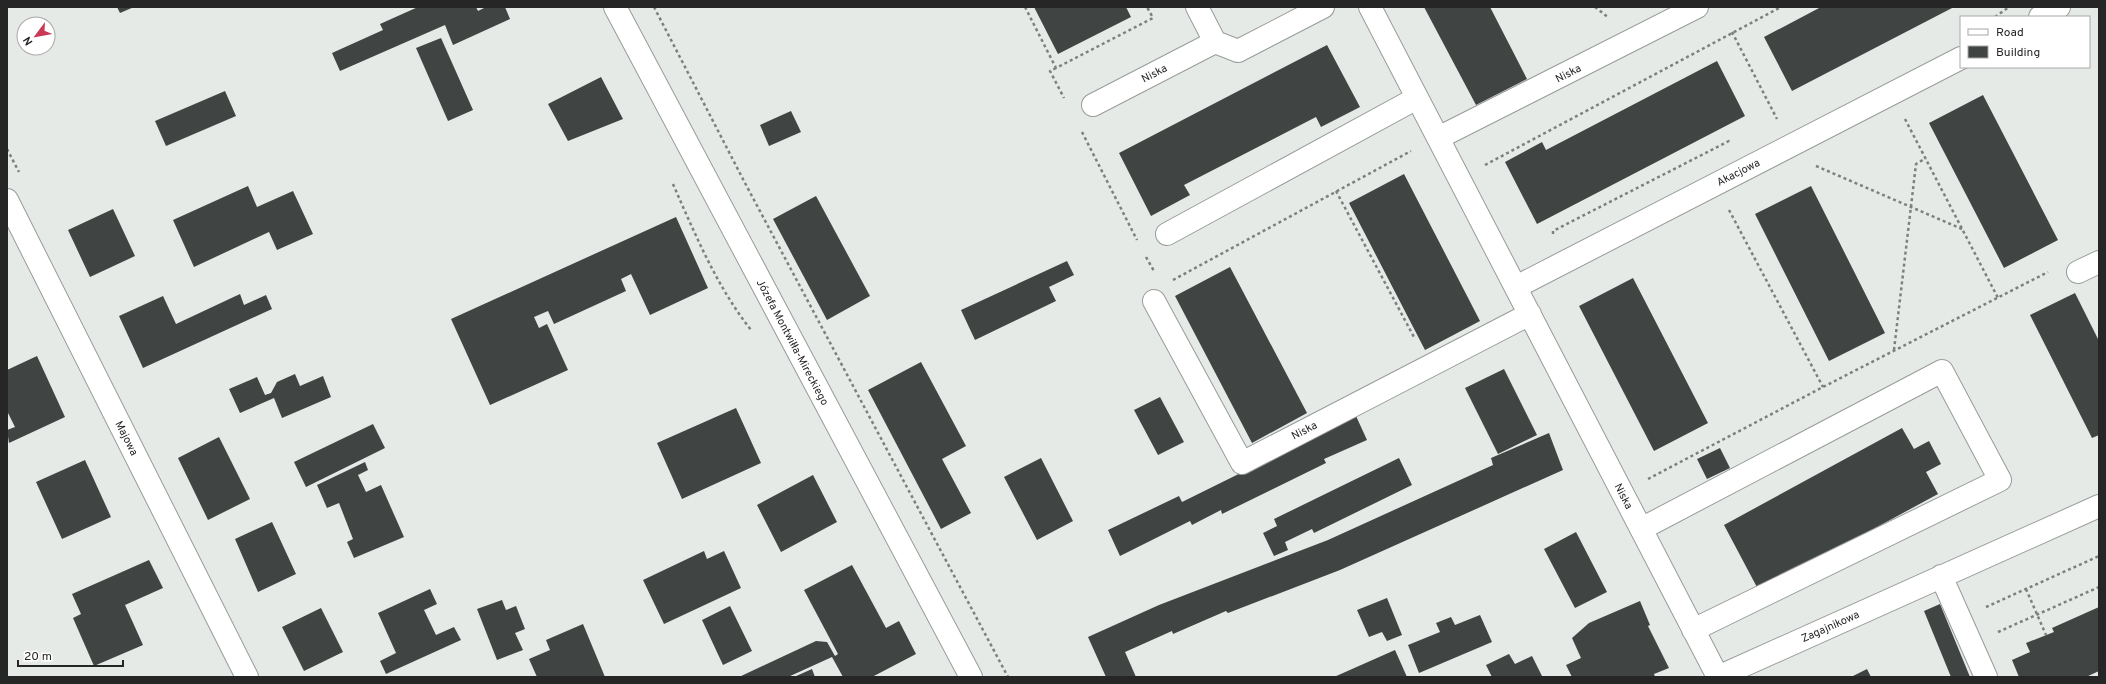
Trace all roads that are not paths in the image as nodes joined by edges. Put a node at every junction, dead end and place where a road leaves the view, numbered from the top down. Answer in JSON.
{"nodes":[{"id":1,"x":615,"y":7,"type":"edge"},
{"id":2,"x":1197,"y":7,"type":"edge"},
{"id":3,"x":1323,"y":7,"type":"edge"},
{"id":4,"x":1370,"y":7,"type":"edge"},
{"id":5,"x":1697,"y":7,"type":"edge"},
{"id":6,"x":1215,"y":42,"type":"junction"},
{"id":7,"x":1960,"y":59,"type":"edge"},
{"id":8,"x":1417,"y":98,"type":"junction"},
{"id":9,"x":1093,"y":105,"type":"dead end"},
{"id":10,"x":1438,"y":138,"type":"junction"},
{"id":11,"x":7,"y":200,"type":"edge"},
{"id":12,"x":1167,"y":234,"type":"dead end"},
{"id":13,"x":2099,"y":262,"type":"edge"},
{"id":14,"x":2078,"y":272,"type":"dead end"},
{"id":15,"x":1516,"y":287,"type":"junction"},
{"id":16,"x":1154,"y":301,"type":"dead end"},
{"id":17,"x":1530,"y":314,"type":"junction"},
{"id":18,"x":2099,"y":506,"type":"edge"},
{"id":19,"x":1642,"y":530,"type":"junction"},
{"id":20,"x":1941,"y":576,"type":"junction"},
{"id":21,"x":1693,"y":630,"type":"junction"},
{"id":22,"x":247,"y":677,"type":"edge"},
{"id":23,"x":971,"y":677,"type":"edge"},
{"id":24,"x":1718,"y":677,"type":"edge"},
{"id":25,"x":1986,"y":677,"type":"edge"}],
"edges":[{"from":1,"to":23,"type":"street","name":"Józefa Montwiłła-Mireckiego"},
{"from":2,"to":6,"type":"street"},
{"from":3,"to":6,"type":"street"},
{"from":4,"to":8,"type":"street","name":"Niska"},
{"from":5,"to":10,"type":"street","name":"Niska"},
{"from":6,"to":9,"type":"street","name":"Niska"},
{"from":7,"to":15,"type":"street","name":"Akacjowa"},
{"from":8,"to":10,"type":"street","name":"Niska"},
{"from":8,"to":12,"type":"street"},
{"from":10,"to":15,"type":"street","name":"Niska"},
{"from":11,"to":22,"type":"street","name":"Majowa"},
{"from":13,"to":14,"type":"street"},
{"from":15,"to":17,"type":"street","name":"Niska"},
{"from":16,"to":17,"type":"street","name":"Niska"},
{"from":17,"to":19,"type":"street","name":"Niska"},
{"from":18,"to":20,"type":"street","name":"Zagajnikowa"},
{"from":19,"to":21,"type":"street","name":"Niska"},
{"from":19,"to":21,"type":"street"},
{"from":20,"to":24,"type":"street","name":"Zagajnikowa"},
{"from":20,"to":25,"type":"street"},
{"from":21,"to":24,"type":"street","name":"Niska"}]}
